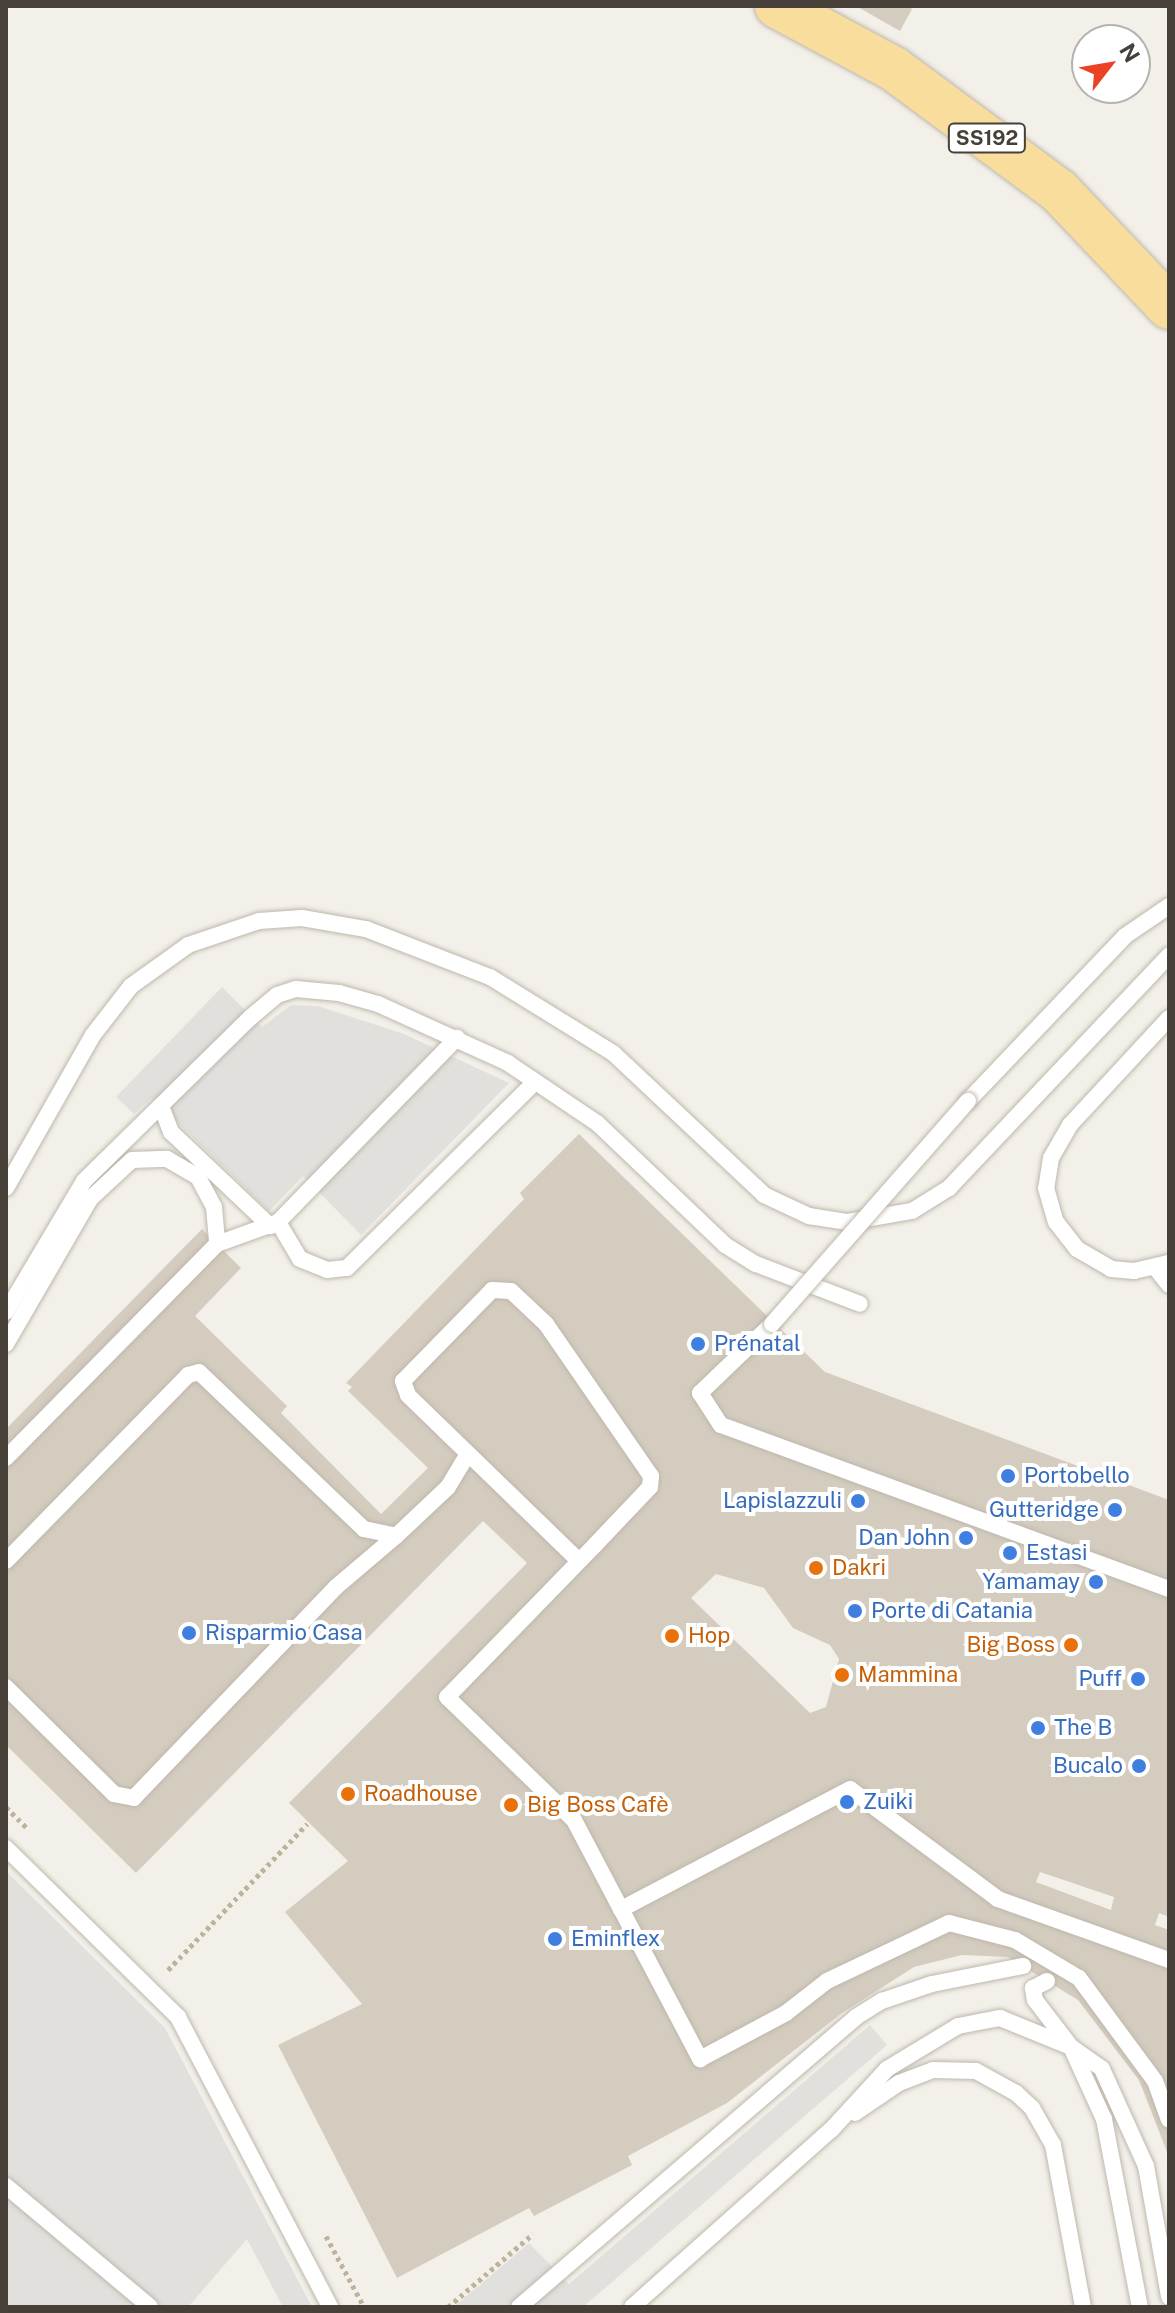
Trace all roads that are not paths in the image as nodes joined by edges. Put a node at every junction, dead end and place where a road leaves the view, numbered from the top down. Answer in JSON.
{"nodes":[{"id":1,"x":777,"y":6,"type":"edge"},
{"id":2,"x":1169,"y":307,"type":"edge"},
{"id":3,"x":1169,"y":906,"type":"edge"},
{"id":4,"x":1169,"y":955,"type":"edge"},
{"id":5,"x":1169,"y":1018,"type":"edge"},
{"id":6,"x":457,"y":1038,"type":"junction"},
{"id":7,"x":534,"y":1083,"type":"junction"},
{"id":8,"x":161,"y":1106,"type":"junction"},
{"id":9,"x":203,"y":1172,"type":"junction"},
{"id":10,"x":6,"y":1188,"type":"edge"},
{"id":11,"x":274,"y":1224,"type":"junction"},
{"id":12,"x":217,"y":1244,"type":"junction"},
{"id":13,"x":1162,"y":1265,"type":"edge"},
{"id":14,"x":1169,"y":1285,"type":"edge"},
{"id":15,"x":860,"y":1304,"type":"dead end"},
{"id":16,"x":6,"y":1312,"type":"edge"},
{"id":17,"x":6,"y":1344,"type":"edge"},
{"id":18,"x":468,"y":1454,"type":"junction"},
{"id":19,"x":6,"y":1458,"type":"edge"},
{"id":20,"x":396,"y":1536,"type":"junction"},
{"id":21,"x":6,"y":1561,"type":"edge"},
{"id":22,"x":579,"y":1561,"type":"junction"},
{"id":23,"x":1169,"y":1589,"type":"edge"},
{"id":24,"x":6,"y":1687,"type":"edge"},
{"id":25,"x":6,"y":1848,"type":"edge"},
{"id":26,"x":621,"y":1909,"type":"junction"},
{"id":27,"x":1169,"y":1960,"type":"edge"},
{"id":28,"x":1023,"y":1966,"type":"dead end"},
{"id":29,"x":1047,"y":1981,"type":"dead end"},
{"id":30,"x":1071,"y":2047,"type":"junction"},
{"id":31,"x":1169,"y":2120,"type":"edge"},
{"id":32,"x":831,"y":2130,"type":"junction"},
{"id":33,"x":6,"y":2186,"type":"edge"},
{"id":34,"x":1169,"y":2297,"type":"edge"},
{"id":35,"x":145,"y":2302,"type":"edge"},
{"id":36,"x":156,"y":2307,"type":"edge"},
{"id":37,"x":330,"y":2307,"type":"edge"},
{"id":38,"x":519,"y":2307,"type":"edge"},
{"id":39,"x":632,"y":2307,"type":"edge"},
{"id":40,"x":1083,"y":2307,"type":"edge"},
{"id":41,"x":1140,"y":2307,"type":"edge"}],
"edges":[{"from":1,"to":2,"type":"main road","number":"SS192"},
{"from":3,"to":23,"type":"lane","bridge":true},
{"from":4,"to":10,"type":"lane"},
{"from":5,"to":13,"type":"lane"},
{"from":6,"to":7,"type":"lane"},
{"from":6,"to":8,"type":"lane"},
{"from":6,"to":11,"type":"lane"},
{"from":7,"to":11,"type":"lane"},
{"from":7,"to":15,"type":"lane"},
{"from":8,"to":9,"type":"lane"},
{"from":8,"to":16,"type":"lane"},
{"from":9,"to":11,"type":"lane"},
{"from":9,"to":12,"type":"lane"},
{"from":9,"to":17,"type":"lane"},
{"from":11,"to":12,"type":"lane"},
{"from":12,"to":19,"type":"lane"},
{"from":13,"to":14,"type":"lane"},
{"from":18,"to":20,"type":"lane"},
{"from":18,"to":22,"type":"lane"},
{"from":18,"to":22,"type":"lane"},
{"from":20,"to":21,"type":"lane"},
{"from":20,"to":24,"type":"lane"},
{"from":22,"to":26,"type":"lane"},
{"from":25,"to":37,"type":"lane"},
{"from":26,"to":27,"type":"lane"},
{"from":26,"to":31,"type":"lane"},
{"from":28,"to":38,"type":"lane"},
{"from":29,"to":30,"type":"lane"},
{"from":30,"to":32,"type":"lane"},
{"from":30,"to":34,"type":"lane"},
{"from":30,"to":41,"type":"lane"},
{"from":32,"to":39,"type":"lane"},
{"from":32,"to":40,"type":"lane"},
{"from":33,"to":35,"type":"lane"},
{"from":35,"to":36,"type":"lane"}]}
